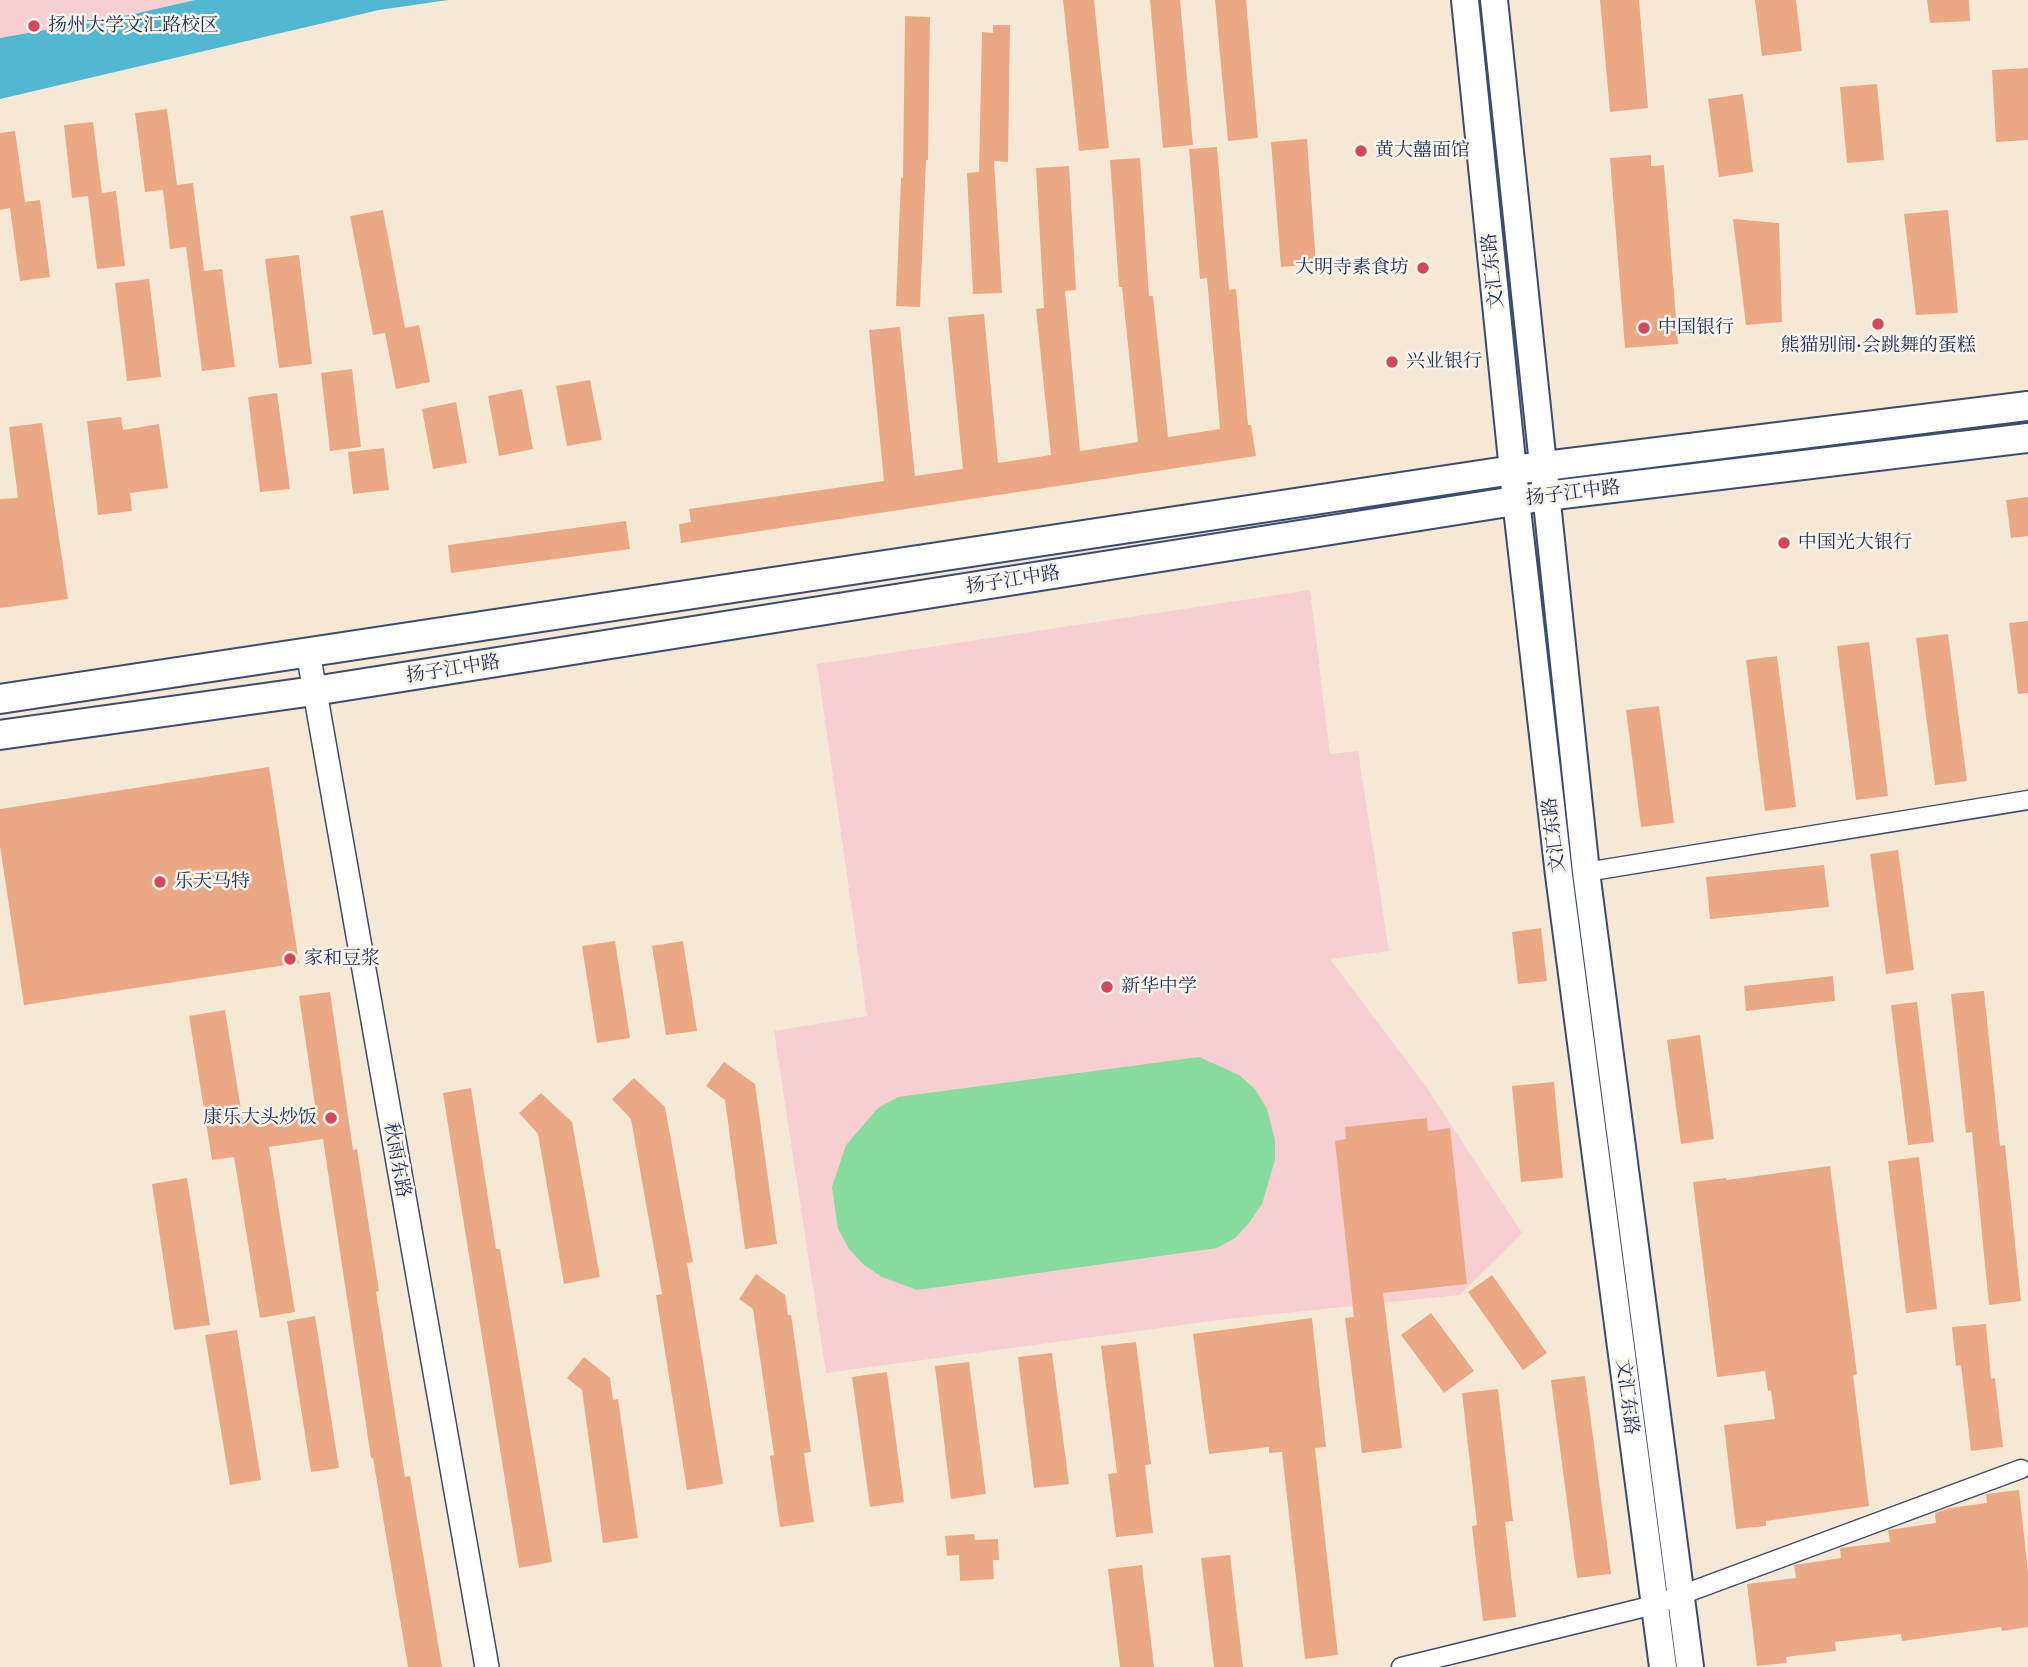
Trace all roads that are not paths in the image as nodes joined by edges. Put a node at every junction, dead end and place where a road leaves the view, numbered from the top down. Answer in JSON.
{"nodes":[{"id":1,"x":1465,"y":4,"type":"edge"},
{"id":2,"x":1495,"y":4,"type":"edge"},
{"id":3,"x":2028,"y":406,"type":"edge"},
{"id":4,"x":2028,"y":438,"type":"edge"},
{"id":5,"x":1543,"y":466,"type":"junction"},
{"id":6,"x":1513,"y":470,"type":"junction"},
{"id":7,"x":1546,"y":496,"type":"junction"},
{"id":8,"x":1516,"y":500,"type":"junction"},
{"id":9,"x":308,"y":652,"type":"junction"},
{"id":10,"x":314,"y":691,"type":"junction"},
{"id":11,"x":0,"y":699,"type":"edge"},
{"id":12,"x":0,"y":736,"type":"edge"},
{"id":13,"x":2028,"y":800,"type":"edge"},
{"id":14,"x":1587,"y":872,"type":"junction"},
{"id":15,"x":2021,"y":1469,"type":"dead end"},
{"id":16,"x":1680,"y":1596,"type":"junction"},
{"id":17,"x":1654,"y":1605,"type":"junction"},
{"id":18,"x":487,"y":1667,"type":"edge"},
{"id":19,"x":1401,"y":1667,"type":"edge"},
{"id":20,"x":1663,"y":1667,"type":"edge"},
{"id":21,"x":1690,"y":1667,"type":"edge"}],
"edges":[{"from":1,"to":6,"type":"main road","name":"文汇东路"},
{"from":2,"to":5,"type":"main road","name":"文汇东路"},
{"from":3,"to":5,"type":"main road","name":"扬子江中路"},
{"from":4,"to":7,"type":"main road","name":"扬子江中路"},
{"from":5,"to":6,"type":"main road","name":"扬子江中路"},
{"from":5,"to":7,"type":"main road","name":"文汇东路"},
{"from":6,"to":8,"type":"main road","name":"文汇东路"},
{"from":6,"to":9,"type":"main road","name":"扬子江中路"},
{"from":7,"to":8,"type":"main road","name":"扬子江中路"},
{"from":7,"to":14,"type":"main road","name":"文汇东路"},
{"from":8,"to":10,"type":"main road","name":"扬子江中路"},
{"from":8,"to":17,"type":"main road","name":"文汇东路"},
{"from":9,"to":10,"type":"street","name":"秋雨东路"},
{"from":9,"to":11,"type":"main road","name":"扬子江中路"},
{"from":10,"to":12,"type":"main road","name":"扬子江中路"},
{"from":10,"to":18,"type":"street","name":"秋雨东路"},
{"from":13,"to":14,"type":"street"},
{"from":14,"to":16,"type":"main road","name":"文汇东路"},
{"from":15,"to":16,"type":"street"},
{"from":16,"to":17,"type":"street"},
{"from":16,"to":21,"type":"main road","name":"文汇东路"},
{"from":17,"to":19,"type":"street"},
{"from":17,"to":20,"type":"main road","name":"文汇东路"}]}
